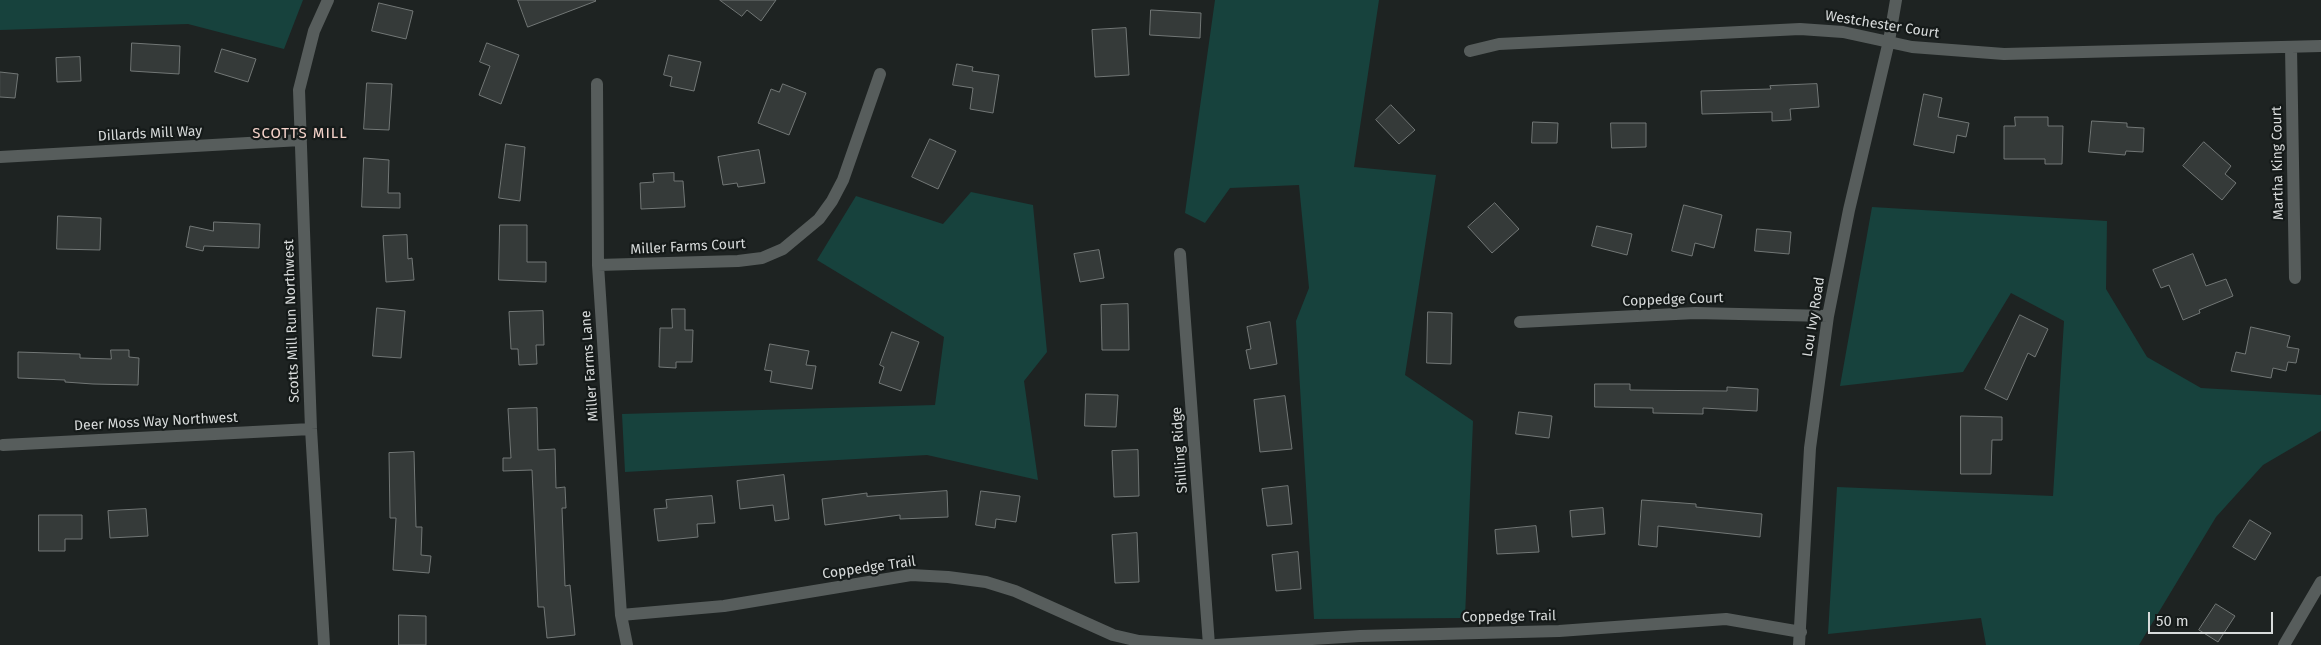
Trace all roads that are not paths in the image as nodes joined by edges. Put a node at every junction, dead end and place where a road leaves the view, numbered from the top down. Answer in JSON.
{"nodes":[{"id":1,"x":328,"y":0,"type":"edge"},
{"id":2,"x":1896,"y":0,"type":"edge"},
{"id":3,"x":1889,"y":41,"type":"junction"},
{"id":4,"x":2321,"y":46,"type":"edge"},
{"id":5,"x":2291,"y":48,"type":"junction"},
{"id":6,"x":1470,"y":50,"type":"dead end"},
{"id":7,"x":880,"y":74,"type":"dead end"},
{"id":8,"x":597,"y":84,"type":"dead end"},
{"id":9,"x":302,"y":140,"type":"junction"},
{"id":10,"x":0,"y":157,"type":"edge"},
{"id":11,"x":1180,"y":254,"type":"dead end"},
{"id":12,"x":598,"y":265,"type":"junction"},
{"id":13,"x":2294,"y":278,"type":"dead end"},
{"id":14,"x":1828,"y":316,"type":"junction"},
{"id":15,"x":1520,"y":322,"type":"dead end"},
{"id":16,"x":311,"y":430,"type":"junction"},
{"id":17,"x":3,"y":445,"type":"dead end"},
{"id":18,"x":2321,"y":582,"type":"edge"},
{"id":19,"x":621,"y":615,"type":"junction"},
{"id":20,"x":1801,"y":632,"type":"junction"},
{"id":21,"x":324,"y":645,"type":"edge"},
{"id":22,"x":627,"y":645,"type":"edge"},
{"id":23,"x":1200,"y":645,"type":"edge"},
{"id":24,"x":1209,"y":645,"type":"edge"},
{"id":25,"x":1216,"y":645,"type":"edge"},
{"id":26,"x":1799,"y":645,"type":"edge"},
{"id":27,"x":2284,"y":645,"type":"edge"}],
"edges":[{"from":1,"to":9,"type":"street","name":"Scotts Mill Run Northwest"},
{"from":2,"to":3,"type":"street","name":"Lou Ivy Road"},
{"from":3,"to":5,"type":"street","name":"Westchester Court"},
{"from":3,"to":6,"type":"street","name":"Westchester Court"},
{"from":3,"to":14,"type":"street","name":"Lou Ivy Road"},
{"from":4,"to":5,"type":"street","name":"Westchester Court"},
{"from":5,"to":13,"type":"street","name":"Martha King Court"},
{"from":7,"to":12,"type":"street","name":"Miller Farms Court"},
{"from":8,"to":12,"type":"street","name":"Miller Farms Lane"},
{"from":9,"to":10,"type":"street","name":"Dillards Mill Way"},
{"from":9,"to":16,"type":"street","name":"Scotts Mill Run Northwest"},
{"from":11,"to":24,"type":"street","name":"Shilling Ridge"},
{"from":12,"to":19,"type":"street","name":"Miller Farms Lane"},
{"from":14,"to":15,"type":"street","name":"Coppedge Court"},
{"from":14,"to":20,"type":"street","name":"Lou Ivy Road"},
{"from":16,"to":17,"type":"street","name":"Deer Moss Way Northwest"},
{"from":16,"to":21,"type":"street","name":"Scotts Mill Run Northwest"},
{"from":18,"to":27,"type":"street"},
{"from":19,"to":22,"type":"street","name":"Miller Farms Lane"},
{"from":19,"to":23,"type":"street","name":"Coppedge Trail"},
{"from":20,"to":25,"type":"street","name":"Coppedge Trail"},
{"from":20,"to":26,"type":"street","name":"Lou Ivy Road"}]}
